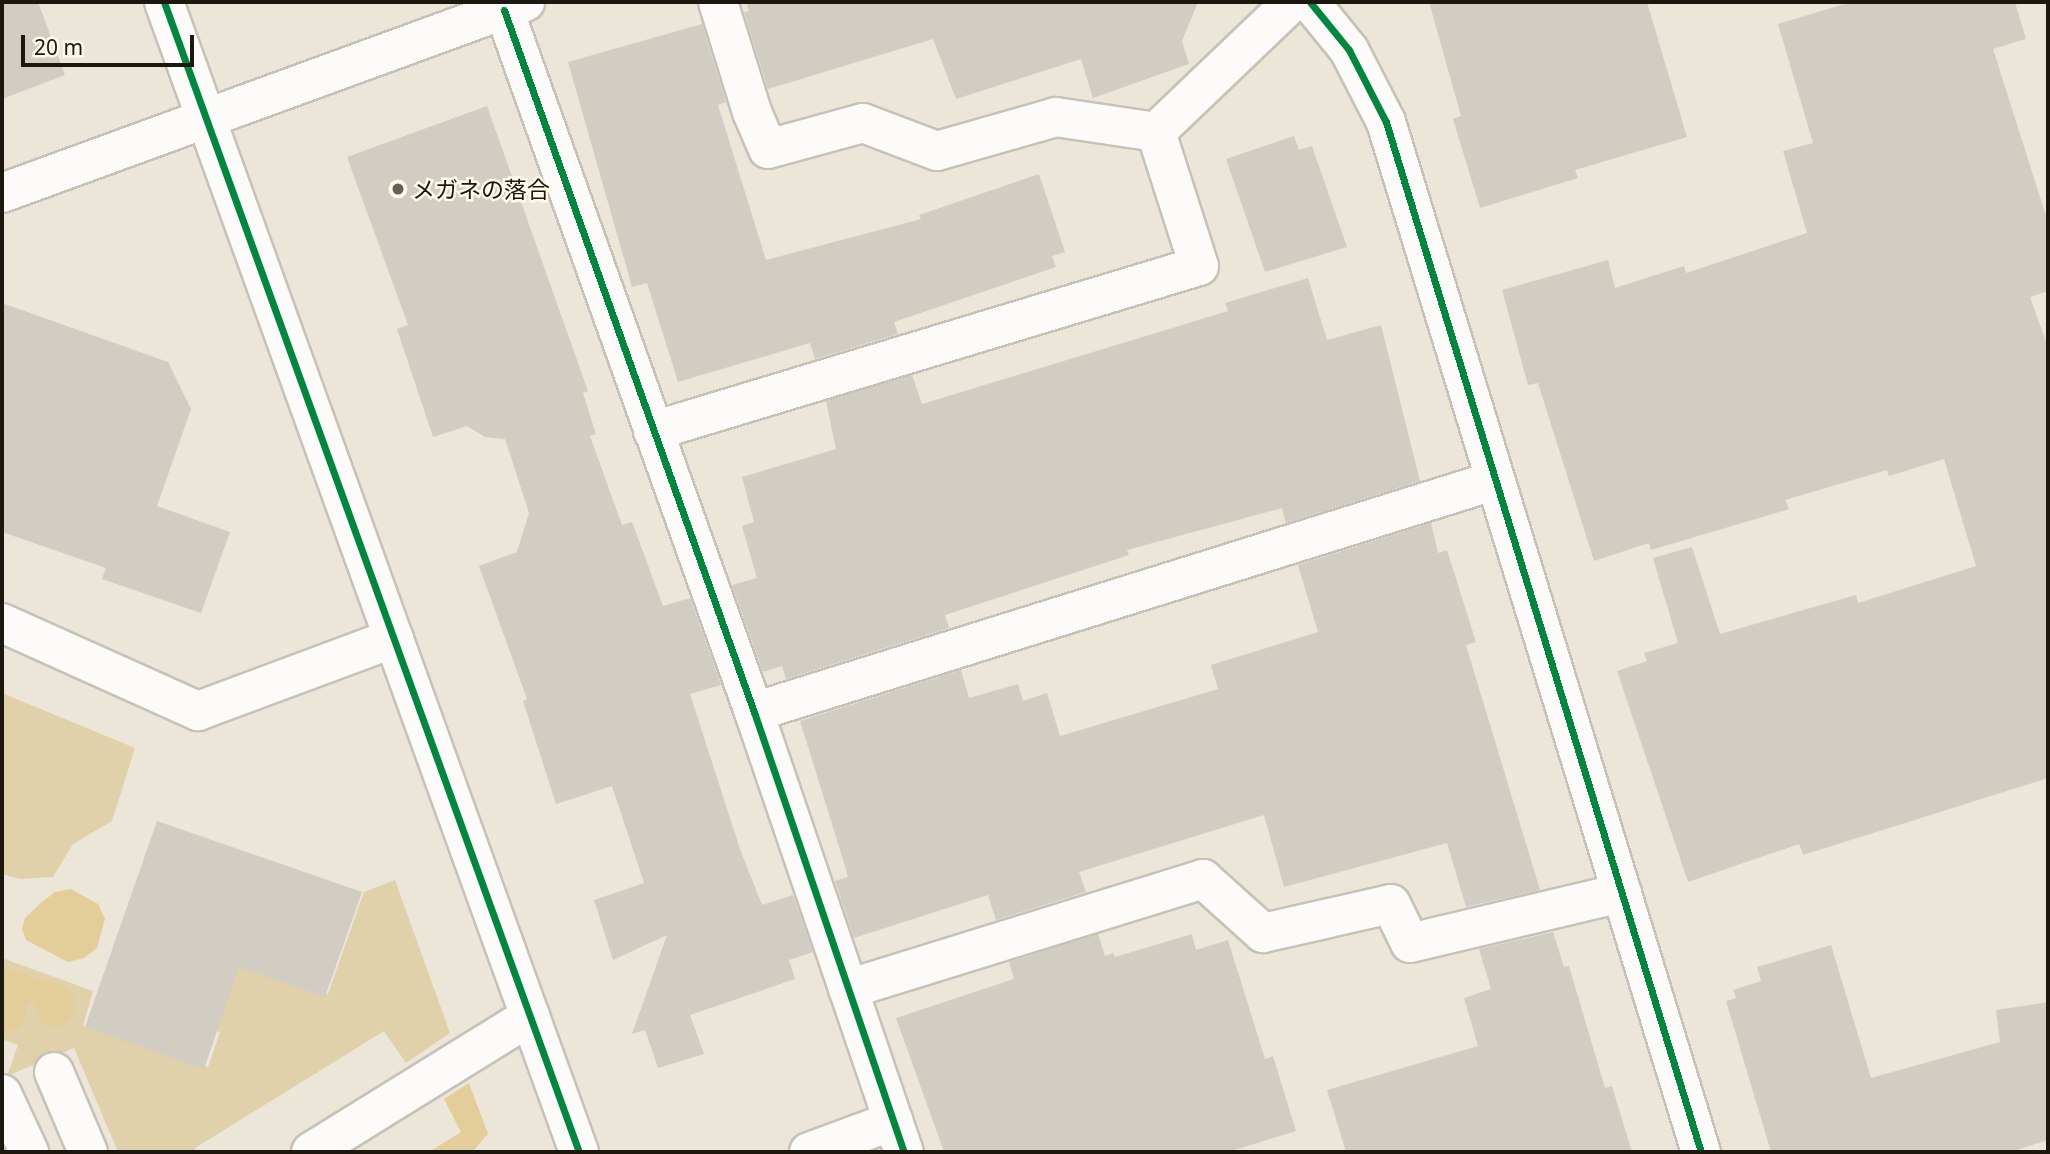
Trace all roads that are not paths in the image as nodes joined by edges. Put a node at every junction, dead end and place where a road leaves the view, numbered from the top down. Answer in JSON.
{"nodes":[{"id":1,"x":164,"y":2,"type":"edge"},
{"id":2,"x":718,"y":2,"type":"edge"},
{"id":3,"x":1316,"y":5,"type":"edge"},
{"id":4,"x":514,"y":6,"type":"edge"},
{"id":5,"x":207,"y":119,"type":"junction"},
{"id":6,"x":1156,"y":132,"type":"junction"},
{"id":7,"x":2,"y":193,"type":"edge"},
{"id":8,"x":653,"y":431,"type":"junction"},
{"id":9,"x":1496,"y":480,"type":"junction"},
{"id":10,"x":2,"y":623,"type":"edge"},
{"id":11,"x":394,"y":638,"type":"junction"},
{"id":12,"x":754,"y":712,"type":"junction"},
{"id":13,"x":1622,"y":893,"type":"junction"},
{"id":14,"x":848,"y":989,"type":"junction"},
{"id":15,"x":530,"y":1016,"type":"junction"},
{"id":16,"x":54,"y":1072,"type":"dead end"},
{"id":17,"x":2,"y":1094,"type":"edge"},
{"id":18,"x":898,"y":1137,"type":"edge"},
{"id":19,"x":29,"y":1152,"type":"edge"},
{"id":20,"x":88,"y":1152,"type":"edge"},
{"id":21,"x":311,"y":1152,"type":"edge"},
{"id":22,"x":579,"y":1152,"type":"edge"},
{"id":23,"x":808,"y":1152,"type":"edge"},
{"id":24,"x":1701,"y":1152,"type":"edge"}],
"edges":[{"from":1,"to":5,"type":"street"},
{"from":2,"to":6,"type":"street"},
{"from":3,"to":6,"type":"street"},
{"from":3,"to":9,"type":"street"},
{"from":4,"to":5,"type":"street"},
{"from":4,"to":8,"type":"street"},
{"from":5,"to":7,"type":"street"},
{"from":5,"to":11,"type":"street"},
{"from":6,"to":8,"type":"street"},
{"from":8,"to":12,"type":"street"},
{"from":9,"to":12,"type":"street"},
{"from":9,"to":13,"type":"street"},
{"from":10,"to":11,"type":"street"},
{"from":11,"to":15,"type":"street"},
{"from":12,"to":14,"type":"street"},
{"from":13,"to":14,"type":"street"},
{"from":13,"to":24,"type":"street"},
{"from":14,"to":18,"type":"street"},
{"from":15,"to":21,"type":"street"},
{"from":15,"to":22,"type":"street"},
{"from":16,"to":20,"type":"street"},
{"from":17,"to":19,"type":"street"},
{"from":18,"to":23,"type":"street"}]}
